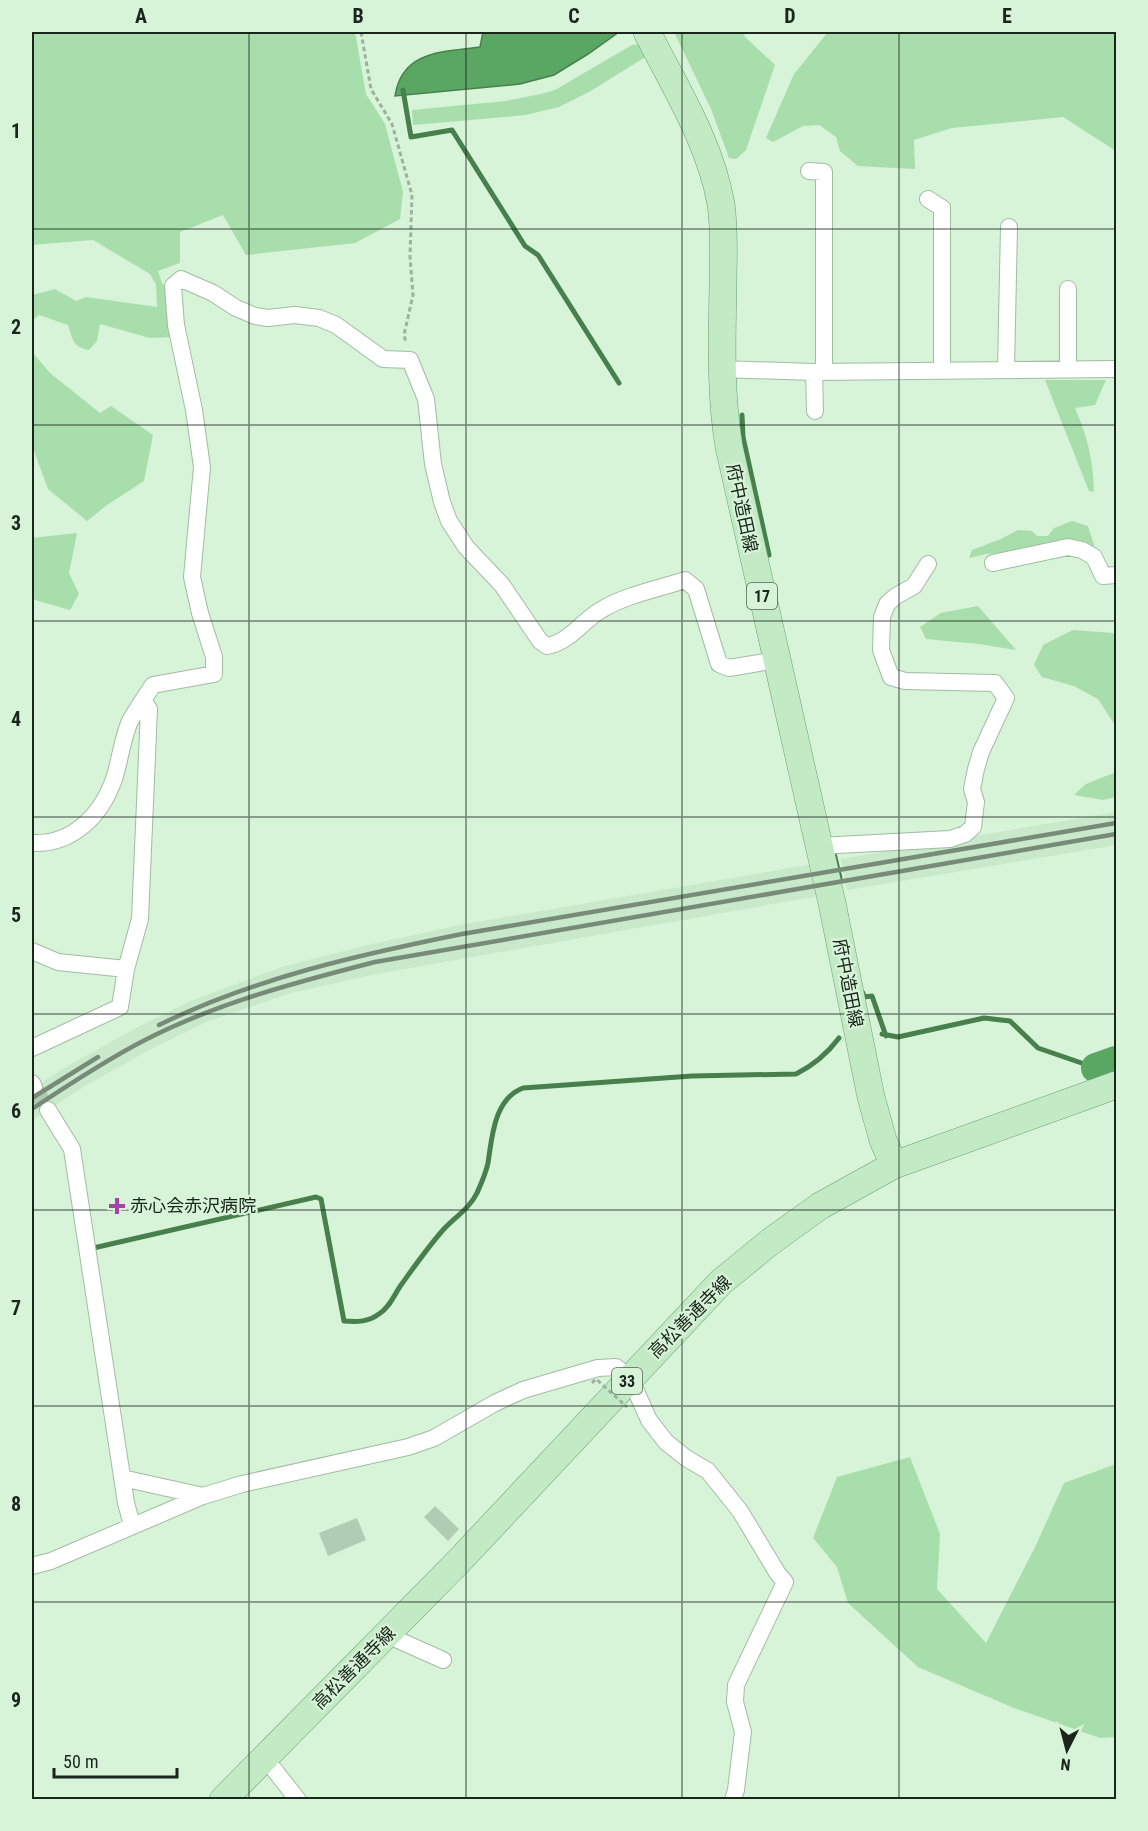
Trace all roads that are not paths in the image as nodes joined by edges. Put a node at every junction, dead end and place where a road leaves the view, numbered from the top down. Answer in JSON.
{"nodes":[{"id":1,"x":647,"y":32,"type":"edge"},
{"id":2,"x":809,"y":171,"type":"dead end"},
{"id":3,"x":928,"y":200,"type":"dead end"},
{"id":4,"x":1009,"y":227,"type":"dead end"},
{"id":5,"x":1068,"y":289,"type":"dead end"},
{"id":6,"x":721,"y":369,"type":"junction"},
{"id":7,"x":942,"y":369,"type":"junction"},
{"id":8,"x":1006,"y":369,"type":"junction"},
{"id":9,"x":1068,"y":369,"type":"junction"},
{"id":10,"x":1116,"y":369,"type":"edge"},
{"id":11,"x":819,"y":371,"type":"junction"},
{"id":12,"x":815,"y":411,"type":"dead end"},
{"id":13,"x":993,"y":562,"type":"dead end"},
{"id":14,"x":928,"y":564,"type":"dead end"},
{"id":15,"x":1116,"y":575,"type":"edge"},
{"id":16,"x":777,"y":660,"type":"junction"},
{"id":17,"x":143,"y":701,"type":"junction"},
{"id":18,"x":32,"y":843,"type":"edge"},
{"id":19,"x":819,"y":846,"type":"junction"},
{"id":20,"x":32,"y":951,"type":"edge"},
{"id":21,"x":126,"y":969,"type":"junction"},
{"id":22,"x":32,"y":1048,"type":"edge"},
{"id":23,"x":1116,"y":1085,"type":"edge"},
{"id":24,"x":48,"y":1110,"type":"tunnel mouth"},
{"id":25,"x":894,"y":1165,"type":"junction"},
{"id":26,"x":630,"y":1378,"type":"junction"},
{"id":27,"x":122,"y":1478,"type":"junction"},
{"id":28,"x":203,"y":1496,"type":"junction"},
{"id":29,"x":132,"y":1525,"type":"junction"},
{"id":30,"x":32,"y":1566,"type":"edge"},
{"id":31,"x":387,"y":1635,"type":"junction"},
{"id":32,"x":443,"y":1660,"type":"dead end"},
{"id":33,"x":265,"y":1758,"type":"junction"},
{"id":34,"x":223,"y":1800,"type":"edge"},
{"id":35,"x":298,"y":1800,"type":"edge"},
{"id":36,"x":733,"y":1800,"type":"edge"}],
"edges":[{"from":1,"to":6,"type":"main road","name":"府中造田線","number":"17"},
{"from":2,"to":11,"type":"street"},
{"from":3,"to":7,"type":"street"},
{"from":4,"to":8,"type":"street"},
{"from":5,"to":9,"type":"street"},
{"from":6,"to":11,"type":"street"},
{"from":6,"to":16,"type":"main road","name":"府中造田線","number":"17"},
{"from":7,"to":8,"type":"street"},
{"from":7,"to":11,"type":"street"},
{"from":8,"to":9,"type":"street"},
{"from":9,"to":10,"type":"street"},
{"from":11,"to":12,"type":"street"},
{"from":13,"to":15,"type":"street"},
{"from":14,"to":19,"type":"street"},
{"from":16,"to":17,"type":"street"},
{"from":16,"to":19,"type":"main road","name":"府中造田線","number":"17"},
{"from":17,"to":18,"type":"street"},
{"from":17,"to":21,"type":"street"},
{"from":19,"to":25,"type":"main road","name":"府中造田線","number":"17"},
{"from":20,"to":21,"type":"street"},
{"from":21,"to":22,"type":"street"},
{"from":23,"to":25,"type":"main road","name":"高松善通寺線","number":"33"},
{"from":24,"to":27,"type":"street"},
{"from":25,"to":26,"type":"main road","name":"高松善通寺線","number":"33"},
{"from":26,"to":28,"type":"street"},
{"from":26,"to":31,"type":"main road","name":"高松善通寺線","number":"33"},
{"from":26,"to":36,"type":"street"},
{"from":27,"to":28,"type":"street"},
{"from":27,"to":29,"type":"street"},
{"from":28,"to":29,"type":"street"},
{"from":29,"to":30,"type":"street"},
{"from":31,"to":32,"type":"street"},
{"from":31,"to":33,"type":"main road","name":"高松善通寺線","number":"33"},
{"from":33,"to":34,"type":"main road","name":"高松善通寺線","number":"33"},
{"from":33,"to":35,"type":"street"}]}
